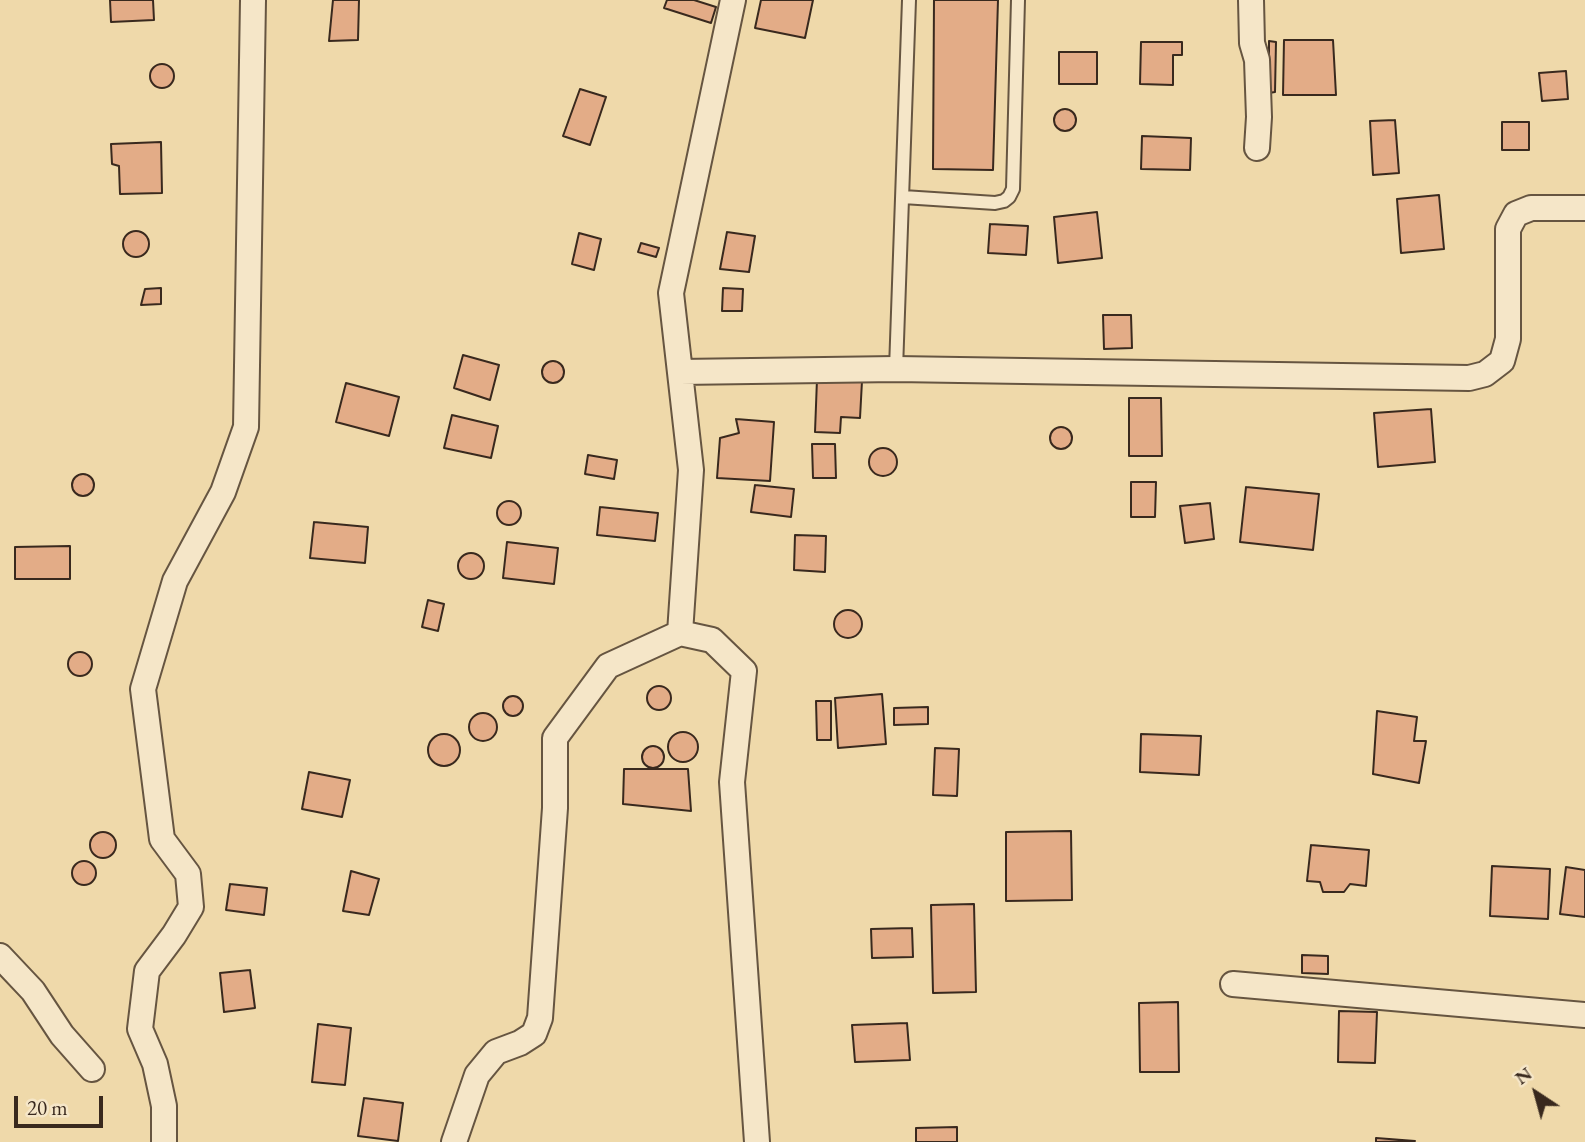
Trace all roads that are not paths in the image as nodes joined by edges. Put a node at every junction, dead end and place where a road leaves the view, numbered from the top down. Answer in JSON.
{"nodes":[{"id":1,"x":253,"y":0,"type":"edge"},
{"id":2,"x":733,"y":0,"type":"edge"},
{"id":3,"x":909,"y":0,"type":"edge"},
{"id":4,"x":1018,"y":0,"type":"edge"},
{"id":5,"x":1251,"y":0,"type":"edge"},
{"id":6,"x":1257,"y":148,"type":"dead end"},
{"id":7,"x":903,"y":197,"type":"junction"},
{"id":8,"x":1585,"y":208,"type":"edge"},
{"id":9,"x":896,"y":369,"type":"junction"},
{"id":10,"x":680,"y":372,"type":"junction"},
{"id":11,"x":680,"y":633,"type":"junction"},
{"id":12,"x":0,"y":956,"type":"edge"},
{"id":13,"x":1233,"y":984,"type":"dead end"},
{"id":14,"x":1585,"y":1014,"type":"edge"},
{"id":15,"x":92,"y":1069,"type":"dead end"},
{"id":16,"x":164,"y":1142,"type":"edge"},
{"id":17,"x":454,"y":1142,"type":"edge"},
{"id":18,"x":757,"y":1142,"type":"edge"}],
"edges":[{"from":1,"to":16,"type":"street"},
{"from":2,"to":10,"type":"street"},
{"from":3,"to":7,"type":"lane"},
{"from":4,"to":7,"type":"lane"},
{"from":5,"to":6,"type":"street"},
{"from":7,"to":9,"type":"lane"},
{"from":8,"to":9,"type":"street"},
{"from":9,"to":10,"type":"street"},
{"from":10,"to":11,"type":"street"},
{"from":11,"to":17,"type":"street"},
{"from":11,"to":18,"type":"street"},
{"from":12,"to":15,"type":"street"},
{"from":13,"to":14,"type":"street"}]}
